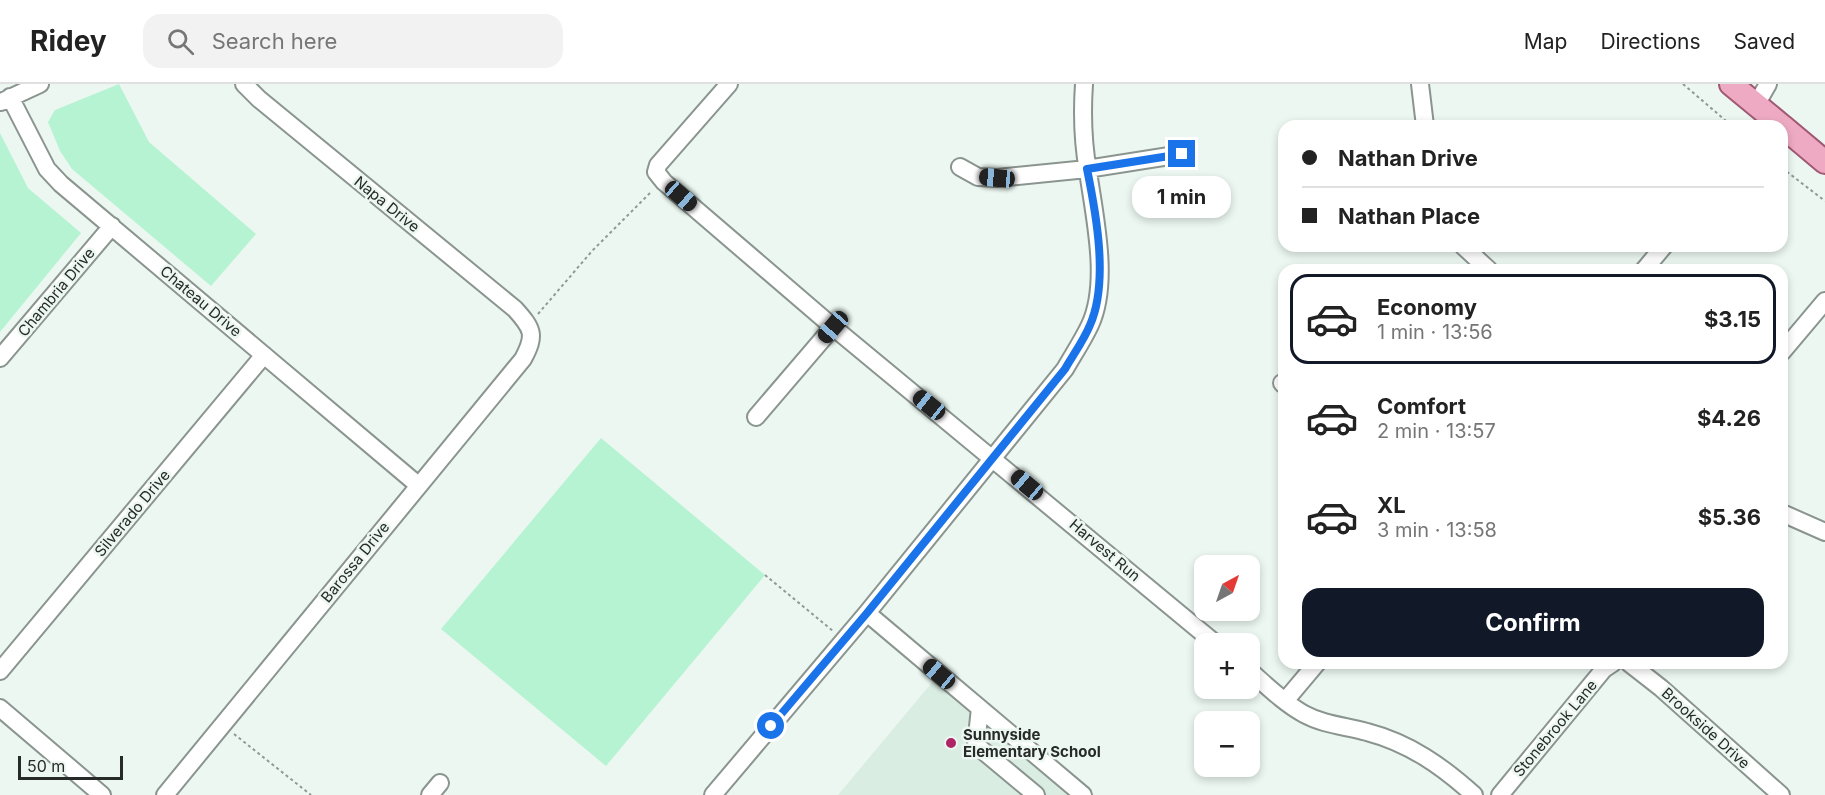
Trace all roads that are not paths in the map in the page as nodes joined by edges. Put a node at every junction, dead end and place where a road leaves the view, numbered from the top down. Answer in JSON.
{"nodes":[{"id":1,"x":40,"y":84,"type":"edge"},
{"id":2,"x":244,"y":84,"type":"edge"},
{"id":3,"x":729,"y":84,"type":"edge"},
{"id":4,"x":1084,"y":84,"type":"edge"},
{"id":5,"x":1420,"y":84,"type":"edge"},
{"id":6,"x":1731,"y":84,"type":"edge"},
{"id":7,"x":1768,"y":84,"type":"edge"},
{"id":8,"x":5,"y":100,"type":"edge"},
{"id":9,"x":1756,"y":105,"type":"junction"},
{"id":10,"x":1424,"y":120,"type":"edge"},
{"id":11,"x":1775,"y":120,"type":"edge"},
{"id":12,"x":1788,"y":131,"type":"edge"},
{"id":13,"x":1182,"y":154,"type":"dead end"},
{"id":14,"x":1825,"y":162,"type":"edge"},
{"id":15,"x":960,"y":167,"type":"dead end"},
{"id":16,"x":1087,"y":169,"type":"junction"},
{"id":17,"x":112,"y":226,"type":"junction"},
{"id":18,"x":1470,"y":252,"type":"edge"},
{"id":19,"x":1659,"y":252,"type":"edge"},
{"id":20,"x":1482,"y":264,"type":"edge"},
{"id":21,"x":1649,"y":264,"type":"edge"},
{"id":22,"x":1825,"y":301,"type":"edge"},
{"id":23,"x":529,"y":325,"type":"joint"},
{"id":24,"x":833,"y":327,"type":"junction"},
{"id":25,"x":1788,"y":345,"type":"edge"},
{"id":26,"x":264,"y":355,"type":"junction"},
{"id":27,"x":0,"y":358,"type":"edge"},
{"id":28,"x":756,"y":417,"type":"dead end"},
{"id":29,"x":993,"y":457,"type":"junction"},
{"id":30,"x":418,"y":485,"type":"junction"},
{"id":31,"x":1788,"y":516,"type":"edge"},
{"id":32,"x":1825,"y":532,"type":"edge"},
{"id":33,"x":867,"y":613,"type":"junction"},
{"id":34,"x":1203,"y":633,"type":"edge"},
{"id":35,"x":1312,"y":669,"type":"edge"},
{"id":36,"x":1607,"y":669,"type":"edge"},
{"id":37,"x":1637,"y":669,"type":"edge"},
{"id":38,"x":0,"y":671,"type":"edge"},
{"id":39,"x":1260,"y":680,"type":"edge"},
{"id":40,"x":1285,"y":701,"type":"junction"},
{"id":41,"x":0,"y":708,"type":"edge"},
{"id":42,"x":980,"y":708,"type":"junction"},
{"id":43,"x":102,"y":795,"type":"edge"},
{"id":44,"x":165,"y":795,"type":"edge"},
{"id":45,"x":713,"y":795,"type":"edge"},
{"id":46,"x":1036,"y":795,"type":"edge"},
{"id":47,"x":1083,"y":795,"type":"edge"},
{"id":48,"x":1474,"y":795,"type":"edge"},
{"id":49,"x":1500,"y":795,"type":"edge"},
{"id":50,"x":1781,"y":795,"type":"edge"}],
"edges":[{"from":1,"to":8,"type":"street"},
{"from":2,"to":23,"type":"street","name":"Napa Drive"},
{"from":3,"to":24,"type":"street","name":"Harvest Run"},
{"from":4,"to":16,"type":"street"},
{"from":5,"to":10,"type":"street"},
{"from":6,"to":9,"type":"main road"},
{"from":7,"to":9,"type":"street"},
{"from":8,"to":17,"type":"street","name":"Chateau Drive"},
{"from":9,"to":11,"type":"main road"},
{"from":12,"to":14,"type":"main road"},
{"from":13,"to":16,"type":"street"},
{"from":15,"to":16,"type":"street"},
{"from":16,"to":29,"type":"street"},
{"from":17,"to":26,"type":"street","name":"Chateau Drive"},
{"from":17,"to":27,"type":"street","name":"Chambria Drive"},
{"from":18,"to":20,"type":"street"},
{"from":19,"to":21,"type":"street"},
{"from":22,"to":25,"type":"street"},
{"from":23,"to":30,"type":"street","name":"Barossa Drive"},
{"from":24,"to":28,"type":"street"},
{"from":24,"to":29,"type":"street","name":"Harvest Run"},
{"from":26,"to":30,"type":"street","name":"Chateau Drive"},
{"from":26,"to":38,"type":"street","name":"Silverado Drive"},
{"from":29,"to":33,"type":"street"},
{"from":29,"to":34,"type":"street","name":"Harvest Run"},
{"from":30,"to":44,"type":"street","name":"Barossa Drive"},
{"from":31,"to":32,"type":"street"},
{"from":33,"to":42,"type":"street"},
{"from":33,"to":45,"type":"street"},
{"from":35,"to":40,"type":"street"},
{"from":36,"to":49,"type":"street","name":"Stonebrook Lane"},
{"from":37,"to":50,"type":"street","name":"Brookside Drive"},
{"from":39,"to":40,"type":"street"},
{"from":40,"to":48,"type":"street"},
{"from":41,"to":43,"type":"street"},
{"from":42,"to":46,"type":"street"},
{"from":42,"to":47,"type":"street"}]}
